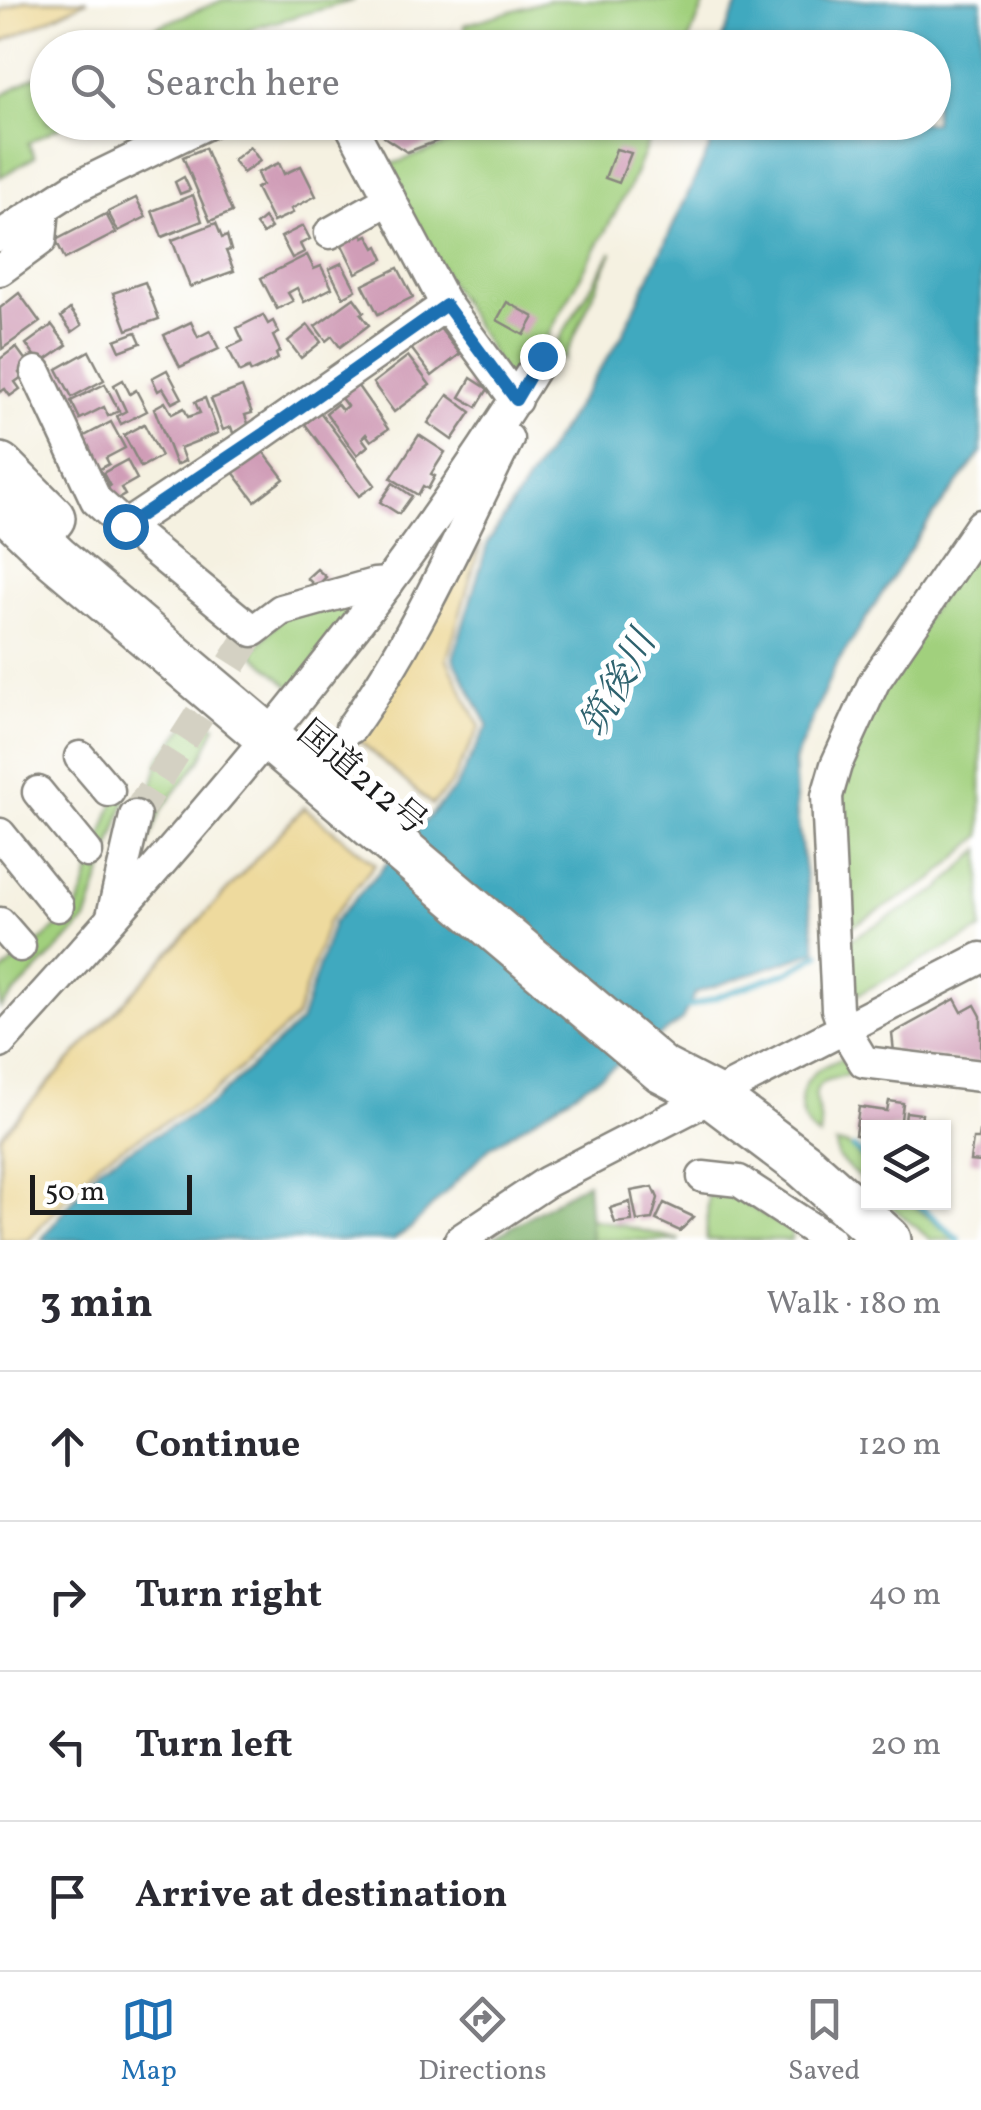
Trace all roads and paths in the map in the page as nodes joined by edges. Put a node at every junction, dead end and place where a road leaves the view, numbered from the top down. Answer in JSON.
{"nodes":[{"id":1,"x":173,"y":140,"type":"edge"},
{"id":2,"x":359,"y":140,"type":"edge"},
{"id":3,"x":390,"y":199,"type":"junction"},
{"id":4,"x":44,"y":208,"type":"junction"},
{"id":5,"x":330,"y":233,"type":"dead end"},
{"id":6,"x":0,"y":236,"type":"edge"},
{"id":7,"x":0,"y":270,"type":"edge"},
{"id":8,"x":446,"y":305,"type":"junction"},
{"id":9,"x":542,"y":356,"type":"dead end"},
{"id":10,"x":36,"y":372,"type":"dead end"},
{"id":11,"x":521,"y":392,"type":"junction"},
{"id":12,"x":0,"y":466,"type":"edge"},
{"id":13,"x":0,"y":504,"type":"edge"},
{"id":14,"x":981,"y":525,"type":"edge"},
{"id":15,"x":125,"y":526,"type":"junction"},
{"id":16,"x":388,"y":583,"type":"junction"},
{"id":17,"x":304,"y":737,"type":"junction"},
{"id":18,"x":80,"y":757,"type":"dead end"},
{"id":19,"x":110,"y":791,"type":"dead end"},
{"id":20,"x":38,"y":792,"type":"dead end"},
{"id":21,"x":135,"y":816,"type":"tunnel mouth"},
{"id":22,"x":0,"y":834,"type":"edge"},
{"id":23,"x":87,"y":852,"type":"dead end"},
{"id":24,"x":58,"y":906,"type":"dead end"},
{"id":25,"x":111,"y":921,"type":"junction"},
{"id":26,"x":981,"y":958,"type":"edge"},
{"id":27,"x":844,"y":1029,"type":"junction"},
{"id":28,"x":0,"y":1043,"type":"edge"},
{"id":29,"x":981,"y":1076,"type":"edge"},
{"id":30,"x":714,"y":1097,"type":"junction"},
{"id":31,"x":703,"y":1177,"type":"dead end"},
{"id":32,"x":882,"y":1238,"type":"edge"},
{"id":33,"x":460,"y":1240,"type":"edge"},
{"id":34,"x":829,"y":1240,"type":"edge"}],
"edges":[{"from":1,"to":4,"type":"street"},
{"from":2,"to":3,"type":"street"},
{"from":3,"to":5,"type":"street"},
{"from":3,"to":8,"type":"street"},
{"from":4,"to":6,"type":"street"},
{"from":4,"to":7,"type":"street"},
{"from":8,"to":11,"type":"street"},
{"from":8,"to":15,"type":"street"},
{"from":9,"to":11,"type":"street"},
{"from":10,"to":15,"type":"street"},
{"from":11,"to":16,"type":"street"},
{"from":11,"to":17,"type":"street"},
{"from":12,"to":17,"type":"highway","name":"国道212号"},
{"from":13,"to":17,"type":"highway","name":"国道212号"},
{"from":14,"to":27,"type":"street"},
{"from":15,"to":16,"type":"street"},
{"from":16,"to":17,"type":"street"},
{"from":17,"to":25,"type":"street"},
{"from":17,"to":30,"type":"highway","name":"国道212号"},
{"from":18,"to":19,"type":"street"},
{"from":20,"to":23,"type":"street"},
{"from":21,"to":25,"type":"street"},
{"from":22,"to":24,"type":"street"},
{"from":25,"to":28,"type":"street"},
{"from":26,"to":27,"type":"street"},
{"from":27,"to":29,"type":"street"},
{"from":27,"to":30,"type":"street"},
{"from":30,"to":32,"type":"highway","name":"国道212号"},
{"from":30,"to":33,"type":"street"},
{"from":31,"to":34,"type":"street"}]}
